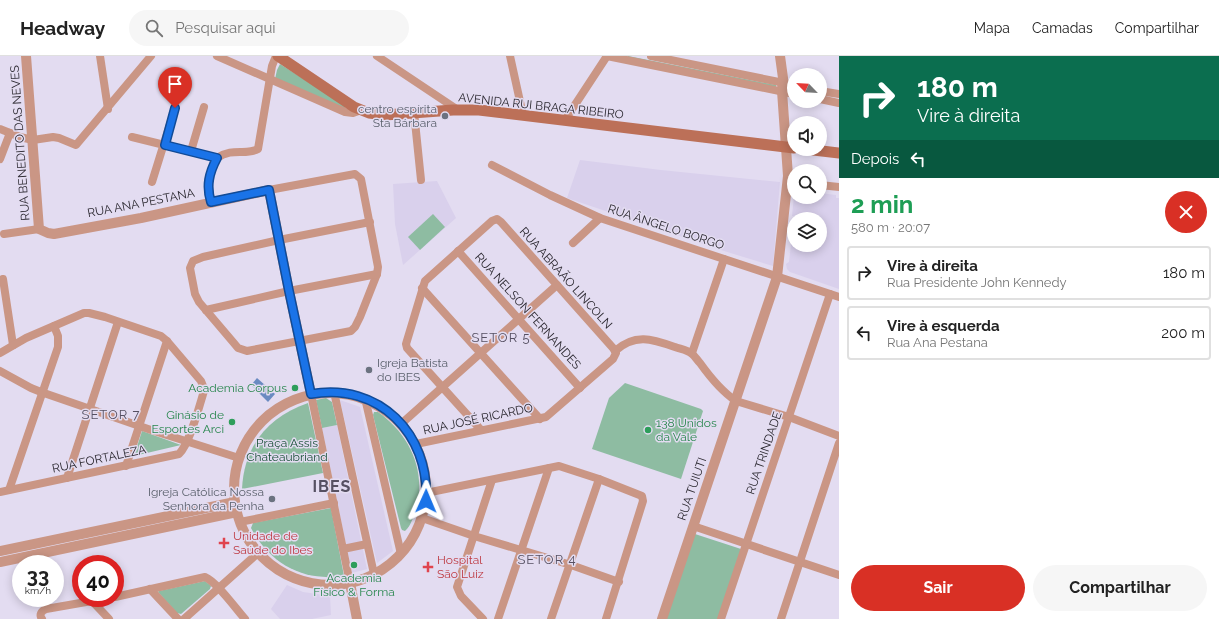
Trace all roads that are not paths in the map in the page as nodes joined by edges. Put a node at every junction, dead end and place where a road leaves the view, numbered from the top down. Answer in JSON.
{"nodes":[{"id":1,"x":26,"y":56,"type":"edge"},
{"id":2,"x":100,"y":56,"type":"edge"},
{"id":3,"x":151,"y":56,"type":"edge"},
{"id":4,"x":217,"y":56,"type":"edge"},
{"id":5,"x":277,"y":56,"type":"edge"},
{"id":6,"x":377,"y":56,"type":"edge"},
{"id":7,"x":510,"y":56,"type":"edge"},
{"id":8,"x":607,"y":56,"type":"edge"},
{"id":9,"x":651,"y":56,"type":"edge"},
{"id":10,"x":780,"y":56,"type":"edge"},
{"id":11,"x":270,"y":80,"type":"junction"},
{"id":12,"x":787,"y":86,"type":"edge"},
{"id":13,"x":783,"y":87,"type":"junction"},
{"id":14,"x":787,"y":90,"type":"edge"},
{"id":15,"x":827,"y":92,"type":"edge"},
{"id":16,"x":839,"y":94,"type":"edge"},
{"id":17,"x":827,"y":100,"type":"edge"},
{"id":18,"x":839,"y":103,"type":"edge"},
{"id":19,"x":204,"y":107,"type":"dead end"},
{"id":20,"x":175,"y":108,"type":"dead end"},
{"id":21,"x":108,"y":109,"type":"junction"},
{"id":22,"x":361,"y":110,"type":"junction"},
{"id":23,"x":458,"y":110,"type":"junction"},
{"id":24,"x":414,"y":112,"type":"junction"},
{"id":25,"x":523,"y":115,"type":"junction"},
{"id":26,"x":565,"y":120,"type":"junction"},
{"id":27,"x":787,"y":121,"type":"edge"},
{"id":28,"x":0,"y":128,"type":"edge"},
{"id":29,"x":10,"y":133,"type":"junction"},
{"id":30,"x":132,"y":137,"type":"dead end"},
{"id":31,"x":32,"y":140,"type":"junction"},
{"id":32,"x":165,"y":145,"type":"junction"},
{"id":33,"x":787,"y":147,"type":"edge"},
{"id":34,"x":190,"y":151,"type":"junction"},
{"id":35,"x":827,"y":152,"type":"edge"},
{"id":36,"x":839,"y":153,"type":"edge"},
{"id":37,"x":217,"y":158,"type":"junction"},
{"id":38,"x":0,"y":159,"type":"edge"},
{"id":39,"x":492,"y":165,"type":"dead end"},
{"id":40,"x":421,"y":180,"type":"dead end"},
{"id":41,"x":152,"y":182,"type":"dead end"},
{"id":42,"x":827,"y":186,"type":"edge"},
{"id":43,"x":839,"y":187,"type":"edge"},
{"id":44,"x":269,"y":190,"type":"junction"},
{"id":45,"x":787,"y":197,"type":"edge"},
{"id":46,"x":211,"y":202,"type":"junction"},
{"id":47,"x":600,"y":218,"type":"junction"},
{"id":48,"x":370,"y":222,"type":"junction"},
{"id":49,"x":39,"y":229,"type":"junction"},
{"id":50,"x":4,"y":234,"type":"dead end"},
{"id":51,"x":278,"y":240,"type":"junction"},
{"id":52,"x":573,"y":243,"type":"dead end"},
{"id":53,"x":458,"y":251,"type":"junction"},
{"id":54,"x":724,"y":259,"type":"junction"},
{"id":55,"x":377,"y":274,"type":"junction"},
{"id":56,"x":777,"y":277,"type":"junction"},
{"id":57,"x":2,"y":279,"type":"dead end"},
{"id":58,"x":557,"y":286,"type":"junction"},
{"id":59,"x":422,"y":288,"type":"junction"},
{"id":60,"x":289,"y":291,"type":"junction"},
{"id":61,"x":830,"y":294,"type":"junction"},
{"id":62,"x":839,"y":297,"type":"edge"},
{"id":63,"x":206,"y":310,"type":"junction"},
{"id":64,"x":519,"y":319,"type":"junction"},
{"id":65,"x":118,"y":322,"type":"junction"},
{"id":66,"x":54,"y":326,"type":"junction"},
{"id":67,"x":300,"y":340,"type":"junction"},
{"id":68,"x":167,"y":341,"type":"junction"},
{"id":69,"x":13,"y":345,"type":"junction"},
{"id":70,"x":615,"y":352,"type":"junction"},
{"id":71,"x":0,"y":353,"type":"edge"},
{"id":72,"x":481,"y":353,"type":"junction"},
{"id":73,"x":692,"y":353,"type":"junction"},
{"id":74,"x":0,"y":371,"type":"edge"},
{"id":75,"x":443,"y":387,"type":"junction"},
{"id":76,"x":580,"y":388,"type":"junction"},
{"id":77,"x":41,"y":392,"type":"junction"},
{"id":78,"x":334,"y":392,"type":"junction"},
{"id":79,"x":311,"y":394,"type":"junction"},
{"id":80,"x":365,"y":398,"type":"junction"},
{"id":81,"x":736,"y":401,"type":"junction"},
{"id":82,"x":90,"y":408,"type":"junction"},
{"id":83,"x":789,"y":417,"type":"junction"},
{"id":84,"x":540,"y":419,"type":"junction"},
{"id":85,"x":401,"y":424,"type":"junction"},
{"id":86,"x":139,"y":425,"type":"junction"},
{"id":87,"x":481,"y":430,"type":"junction"},
{"id":88,"x":839,"y":436,"type":"edge"},
{"id":89,"x":187,"y":440,"type":"junction"},
{"id":90,"x":839,"y":442,"type":"edge"},
{"id":91,"x":416,"y":444,"type":"junction"},
{"id":92,"x":239,"y":458,"type":"junction"},
{"id":93,"x":126,"y":466,"type":"junction"},
{"id":94,"x":549,"y":468,"type":"junction"},
{"id":95,"x":67,"y":478,"type":"junction"},
{"id":96,"x":599,"y":479,"type":"junction"},
{"id":97,"x":492,"y":480,"type":"junction"},
{"id":98,"x":9,"y":490,"type":"junction"},
{"id":99,"x":0,"y":492,"type":"edge"},
{"id":100,"x":426,"y":493,"type":"junction"},
{"id":101,"x":334,"y":503,"type":"junction"},
{"id":102,"x":236,"y":507,"type":"junction"},
{"id":103,"x":422,"y":518,"type":"junction"},
{"id":104,"x":240,"y":522,"type":"junction"},
{"id":105,"x":693,"y":526,"type":"junction"},
{"id":106,"x":474,"y":536,"type":"junction"},
{"id":107,"x":746,"y":543,"type":"junction"},
{"id":108,"x":367,"y":544,"type":"junction"},
{"id":109,"x":42,"y":548,"type":"junction"},
{"id":110,"x":343,"y":549,"type":"junction"},
{"id":111,"x":0,"y":551,"type":"edge"},
{"id":112,"x":521,"y":552,"type":"junction"},
{"id":113,"x":258,"y":553,"type":"junction"},
{"id":114,"x":401,"y":554,"type":"junction"},
{"id":115,"x":0,"y":562,"type":"edge"},
{"id":116,"x":799,"y":562,"type":"junction"},
{"id":117,"x":571,"y":565,"type":"junction"},
{"id":118,"x":374,"y":574,"type":"junction"},
{"id":119,"x":839,"y":575,"type":"edge"},
{"id":120,"x":619,"y":582,"type":"junction"},
{"id":121,"x":350,"y":583,"type":"junction"},
{"id":122,"x":218,"y":588,"type":"junction"},
{"id":123,"x":150,"y":589,"type":"junction"},
{"id":124,"x":124,"y":595,"type":"edge"},
{"id":125,"x":72,"y":605,"type":"edge"},
{"id":126,"x":97,"y":607,"type":"edge"},
{"id":127,"x":42,"y":616,"type":"edge"},
{"id":128,"x":109,"y":619,"type":"edge"},
{"id":129,"x":178,"y":619,"type":"edge"},
{"id":130,"x":184,"y":619,"type":"edge"},
{"id":131,"x":245,"y":619,"type":"edge"},
{"id":132,"x":357,"y":619,"type":"edge"},
{"id":133,"x":483,"y":619,"type":"edge"},
{"id":134,"x":498,"y":619,"type":"edge"},
{"id":135,"x":551,"y":619,"type":"edge"},
{"id":136,"x":606,"y":619,"type":"edge"},
{"id":137,"x":662,"y":619,"type":"edge"},
{"id":138,"x":721,"y":619,"type":"edge"},
{"id":139,"x":781,"y":619,"type":"edge"}],
"edges":[{"from":1,"to":31,"type":"street","name":"RUA BENEDITO DAS NEVES"},
{"from":2,"to":21,"type":"street"},
{"from":3,"to":21,"type":"street"},
{"from":4,"to":11,"type":"street"},
{"from":5,"to":11,"type":"street"},
{"from":5,"to":22,"type":"main road","name":"AVENIDA RUI BRAGA RIBEIRO"},
{"from":6,"to":23,"type":"street"},
{"from":7,"to":25,"type":"street"},
{"from":8,"to":13,"type":"street"},
{"from":8,"to":26,"type":"street"},
{"from":9,"to":13,"type":"street"},
{"from":10,"to":13,"type":"street","name":"RUA TUIUTI"},
{"from":11,"to":22,"type":"street"},
{"from":11,"to":37,"type":"street"},
{"from":12,"to":13,"type":"street"},
{"from":13,"to":14,"type":"street"},
{"from":13,"to":27,"type":"street","name":"RUA TUIUTI"},
{"from":15,"to":16,"type":"street"},
{"from":17,"to":18,"type":"street"},
{"from":19,"to":34,"type":"street"},
{"from":20,"to":32,"type":"street"},
{"from":21,"to":31,"type":"street"},
{"from":22,"to":24,"type":"main road","name":"AVENIDA RUI BRAGA RIBEIRO"},
{"from":23,"to":24,"type":"main road","name":"AVENIDA RUI BRAGA RIBEIRO"},
{"from":23,"to":25,"type":"main road","name":"AVENIDA RUI BRAGA RIBEIRO"},
{"from":24,"to":40,"type":"street"},
{"from":25,"to":26,"type":"main road","name":"AVENIDA RUI BRAGA RIBEIRO"},
{"from":26,"to":33,"type":"main road","name":"AVENIDA RUI BRAGA RIBEIRO"},
{"from":28,"to":29,"type":"street"},
{"from":29,"to":31,"type":"street"},
{"from":29,"to":38,"type":"street"},
{"from":30,"to":32,"type":"street"},
{"from":31,"to":49,"type":"street","name":"RUA BENEDITO DAS NEVES"},
{"from":32,"to":34,"type":"street"},
{"from":32,"to":41,"type":"street"},
{"from":34,"to":37,"type":"street"},
{"from":35,"to":36,"type":"main road"},
{"from":37,"to":46,"type":"street"},
{"from":39,"to":47,"type":"street","name":"RUA ÂNGELO BORGO"},
{"from":42,"to":43,"type":"street"},
{"from":44,"to":46,"type":"street","name":"RUA ANA PESTANA"},
{"from":44,"to":48,"type":"street","name":"RUA ANA PESTANA"},
{"from":44,"to":51,"type":"street"},
{"from":45,"to":56,"type":"street","name":"RUA TUIUTI"},
{"from":46,"to":49,"type":"street","name":"RUA ANA PESTANA"},
{"from":47,"to":52,"type":"street"},
{"from":47,"to":54,"type":"street","name":"RUA ÂNGELO BORGO"},
{"from":48,"to":51,"type":"street"},
{"from":48,"to":55,"type":"street"},
{"from":49,"to":50,"type":"street","name":"RUA ANA PESTANA"},
{"from":51,"to":60,"type":"street"},
{"from":51,"to":63,"type":"street"},
{"from":53,"to":58,"type":"street","name":"RUA ABRAÃO LINCOLN"},
{"from":53,"to":59,"type":"street"},
{"from":53,"to":64,"type":"street","name":"RUA NELSON FERNANDES"},
{"from":54,"to":56,"type":"street","name":"RUA ÂNGELO BORGO"},
{"from":54,"to":73,"type":"street"},
{"from":55,"to":60,"type":"street"},
{"from":55,"to":67,"type":"street"},
{"from":56,"to":61,"type":"street","name":"RUA ÂNGELO BORGO"},
{"from":56,"to":81,"type":"street","name":"RUA TUIUTI"},
{"from":57,"to":69,"type":"street"},
{"from":58,"to":64,"type":"street"},
{"from":58,"to":70,"type":"street","name":"RUA ABRAÃO LINCOLN"},
{"from":59,"to":72,"type":"street"},
{"from":59,"to":75,"type":"street"},
{"from":60,"to":63,"type":"street"},
{"from":60,"to":67,"type":"street"},
{"from":61,"to":62,"type":"street","name":"RUA ÂNGELO BORGO"},
{"from":61,"to":83,"type":"street","name":"RUA TRINDADE"},
{"from":63,"to":67,"type":"street"},
{"from":64,"to":72,"type":"street"},
{"from":64,"to":76,"type":"street","name":"RUA NELSON FERNANDES"},
{"from":65,"to":66,"type":"street"},
{"from":65,"to":68,"type":"street"},
{"from":65,"to":82,"type":"street"},
{"from":66,"to":69,"type":"street"},
{"from":66,"to":77,"type":"street"},
{"from":67,"to":79,"type":"street"},
{"from":68,"to":86,"type":"street"},
{"from":68,"to":89,"type":"street","name":"RUA FORTALEZA"},
{"from":69,"to":71,"type":"street"},
{"from":70,"to":73,"type":"street","name":"RUA JOSÉ RICARDO"},
{"from":70,"to":76,"type":"street","name":"RUA JOSÉ RICARDO"},
{"from":72,"to":75,"type":"street"},
{"from":72,"to":84,"type":"street"},
{"from":73,"to":81,"type":"street"},
{"from":74,"to":77,"type":"street"},
{"from":75,"to":85,"type":"street"},
{"from":75,"to":87,"type":"street"},
{"from":76,"to":84,"type":"street","name":"RUA JOSÉ RICARDO"},
{"from":77,"to":82,"type":"street"},
{"from":77,"to":98,"type":"street"},
{"from":78,"to":79,"type":"street"},
{"from":78,"to":80,"type":"street"},
{"from":78,"to":108,"type":"street"},
{"from":79,"to":92,"type":"street"},
{"from":79,"to":101,"type":"street"},
{"from":80,"to":85,"type":"street"},
{"from":80,"to":114,"type":"street"},
{"from":81,"to":83,"type":"street"},
{"from":81,"to":105,"type":"street","name":"RUA TUIUTI"},
{"from":82,"to":86,"type":"street"},
{"from":82,"to":95,"type":"street"},
{"from":83,"to":88,"type":"street"},
{"from":83,"to":107,"type":"street","name":"RUA TRINDADE"},
{"from":84,"to":87,"type":"street","name":"RUA JOSÉ RICARDO"},
{"from":85,"to":91,"type":"street"},
{"from":86,"to":89,"type":"street"},
{"from":86,"to":93,"type":"street"},
{"from":87,"to":91,"type":"street","name":"RUA JOSÉ RICARDO"},
{"from":89,"to":92,"type":"street"},
{"from":89,"to":93,"type":"street","name":"RUA FORTALEZA"},
{"from":90,"to":116,"type":"street"},
{"from":91,"to":100,"type":"street"},
{"from":92,"to":102,"type":"street"},
{"from":93,"to":95,"type":"street","name":"RUA FORTALEZA"},
{"from":94,"to":96,"type":"street"},
{"from":94,"to":97,"type":"street"},
{"from":94,"to":112,"type":"street"},
{"from":95,"to":98,"type":"street","name":"RUA FORTALEZA"},
{"from":96,"to":117,"type":"street"},
{"from":96,"to":120,"type":"street"},
{"from":97,"to":100,"type":"street"},
{"from":97,"to":106,"type":"street"},
{"from":98,"to":99,"type":"street","name":"RUA FORTALEZA"},
{"from":100,"to":103,"type":"street"},
{"from":101,"to":104,"type":"street"},
{"from":101,"to":110,"type":"street"},
{"from":102,"to":104,"type":"street"},
{"from":102,"to":109,"type":"street"},
{"from":103,"to":106,"type":"street"},
{"from":103,"to":114,"type":"street"},
{"from":104,"to":113,"type":"street"},
{"from":105,"to":107,"type":"street"},
{"from":105,"to":137,"type":"street","name":"RUA TUIUTI"},
{"from":106,"to":112,"type":"street"},
{"from":106,"to":133,"type":"street"},
{"from":107,"to":116,"type":"street"},
{"from":107,"to":138,"type":"street","name":"RUA TRINDADE"},
{"from":108,"to":110,"type":"street"},
{"from":108,"to":118,"type":"street"},
{"from":109,"to":111,"type":"street"},
{"from":109,"to":115,"type":"street"},
{"from":110,"to":121,"type":"street"},
{"from":112,"to":117,"type":"street"},
{"from":112,"to":134,"type":"street"},
{"from":113,"to":121,"type":"street"},
{"from":113,"to":122,"type":"street"},
{"from":114,"to":118,"type":"street"},
{"from":116,"to":119,"type":"street"},
{"from":116,"to":139,"type":"street"},
{"from":117,"to":120,"type":"street"},
{"from":117,"to":135,"type":"street"},
{"from":118,"to":121,"type":"street"},
{"from":120,"to":136,"type":"street"},
{"from":121,"to":132,"type":"street"},
{"from":122,"to":123,"type":"street"},
{"from":122,"to":130,"type":"street"},
{"from":122,"to":131,"type":"street"},
{"from":123,"to":124,"type":"street"},
{"from":123,"to":129,"type":"street"},
{"from":125,"to":127,"type":"street"},
{"from":126,"to":128,"type":"street"}]}
